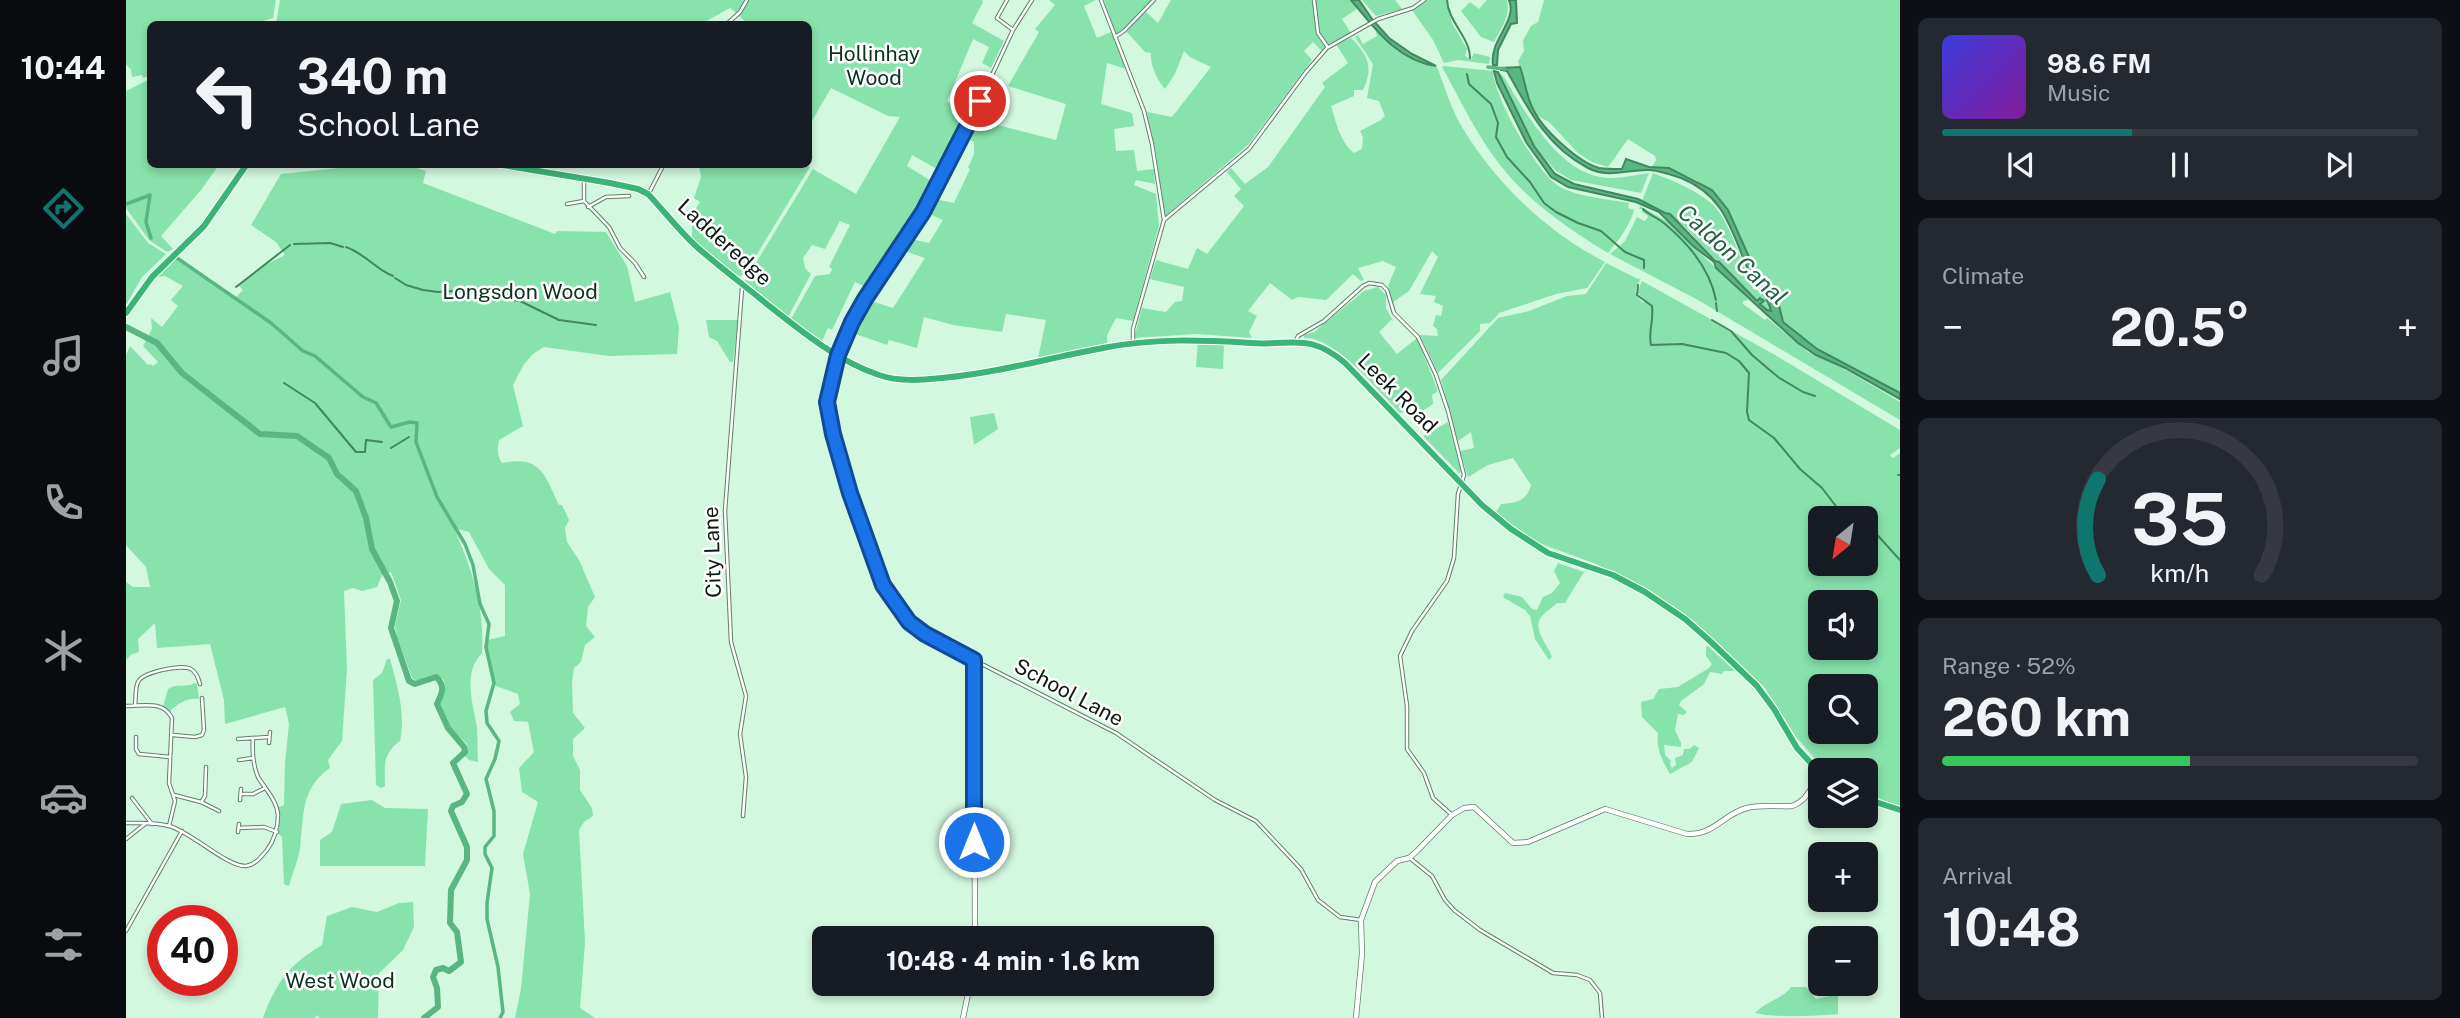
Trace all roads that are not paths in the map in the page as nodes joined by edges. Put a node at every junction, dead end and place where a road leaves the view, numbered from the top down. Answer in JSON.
{"nodes":[{"id":1,"x":747,"y":0,"type":"edge"},
{"id":2,"x":1007,"y":0,"type":"edge"},
{"id":3,"x":1032,"y":0,"type":"edge"},
{"id":4,"x":1101,"y":0,"type":"edge"},
{"id":5,"x":1154,"y":0,"type":"edge"},
{"id":6,"x":1314,"y":0,"type":"edge"},
{"id":7,"x":1424,"y":0,"type":"edge"},
{"id":8,"x":730,"y":21,"type":"edge"},
{"id":9,"x":1013,"y":30,"type":"junction"},
{"id":10,"x":1115,"y":37,"type":"junction"},
{"id":11,"x":1327,"y":48,"type":"junction"},
{"id":12,"x":244,"y":168,"type":"edge"},
{"id":13,"x":519,"y":168,"type":"edge"},
{"id":14,"x":662,"y":168,"type":"edge"},
{"id":15,"x":584,"y":179,"type":"junction"},
{"id":16,"x":648,"y":194,"type":"junction"},
{"id":17,"x":629,"y":196,"type":"dead end"},
{"id":18,"x":584,"y":201,"type":"junction"},
{"id":19,"x":567,"y":204,"type":"dead end"},
{"id":20,"x":588,"y":207,"type":"junction"},
{"id":21,"x":1164,"y":220,"type":"junction"},
{"id":22,"x":644,"y":277,"type":"dead end"},
{"id":23,"x":742,"y":284,"type":"junction"},
{"id":24,"x":126,"y":313,"type":"edge"},
{"id":25,"x":1296,"y":341,"type":"junction"},
{"id":26,"x":1133,"y":343,"type":"junction"},
{"id":27,"x":838,"y":355,"type":"junction"},
{"id":28,"x":1462,"y":483,"type":"junction"},
{"id":29,"x":974,"y":660,"type":"junction"},
{"id":30,"x":199,"y":679,"type":"junction"},
{"id":31,"x":194,"y":680,"type":"dead end"},
{"id":32,"x":200,"y":684,"type":"dead end"},
{"id":33,"x":202,"y":698,"type":"dead end"},
{"id":34,"x":126,"y":706,"type":"edge"},
{"id":35,"x":135,"y":706,"type":"junction"},
{"id":36,"x":270,"y":732,"type":"dead end"},
{"id":37,"x":172,"y":735,"type":"junction"},
{"id":38,"x":136,"y":737,"type":"dead end"},
{"id":39,"x":269,"y":737,"type":"junction"},
{"id":40,"x":253,"y":739,"type":"junction"},
{"id":41,"x":238,"y":740,"type":"dead end"},
{"id":42,"x":269,"y":743,"type":"dead end"},
{"id":43,"x":170,"y":757,"type":"junction"},
{"id":44,"x":253,"y":758,"type":"junction"},
{"id":45,"x":239,"y":760,"type":"dead end"},
{"id":46,"x":1808,"y":760,"type":"edge"},
{"id":47,"x":206,"y":767,"type":"dead end"},
{"id":48,"x":265,"y":788,"type":"junction"},
{"id":49,"x":241,"y":789,"type":"dead end"},
{"id":50,"x":243,"y":794,"type":"junction"},
{"id":51,"x":174,"y":795,"type":"junction"},
{"id":52,"x":1808,"y":795,"type":"edge"},
{"id":53,"x":132,"y":799,"type":"dead end"},
{"id":54,"x":240,"y":800,"type":"dead end"},
{"id":55,"x":201,"y":802,"type":"junction"},
{"id":56,"x":1878,"y":803,"type":"edge"},
{"id":57,"x":1900,"y":810,"type":"edge"},
{"id":58,"x":219,"y":811,"type":"dead end"},
{"id":59,"x":1452,"y":815,"type":"junction"},
{"id":60,"x":743,"y":816,"type":"dead end"},
{"id":61,"x":126,"y":823,"type":"edge"},
{"id":62,"x":145,"y":824,"type":"junction"},
{"id":63,"x":152,"y":824,"type":"junction"},
{"id":64,"x":169,"y":826,"type":"junction"},
{"id":65,"x":239,"y":828,"type":"dead end"},
{"id":66,"x":182,"y":831,"type":"junction"},
{"id":67,"x":276,"y":832,"type":"junction"},
{"id":68,"x":126,"y":839,"type":"edge"},
{"id":69,"x":1409,"y":858,"type":"junction"},
{"id":70,"x":1361,"y":920,"type":"junction"},
{"id":71,"x":975,"y":926,"type":"edge"},
{"id":72,"x":126,"y":931,"type":"edge"},
{"id":73,"x":968,"y":996,"type":"edge"},
{"id":74,"x":963,"y":1018,"type":"edge"},
{"id":75,"x":1356,"y":1018,"type":"edge"},
{"id":76,"x":1602,"y":1018,"type":"edge"}],
"edges":[{"from":1,"to":8,"type":"street"},
{"from":2,"to":9,"type":"street"},
{"from":3,"to":9,"type":"street"},
{"from":4,"to":10,"type":"street"},
{"from":5,"to":10,"type":"street"},
{"from":6,"to":11,"type":"street"},
{"from":7,"to":11,"type":"street"},
{"from":9,"to":27,"type":"street"},
{"from":10,"to":21,"type":"street"},
{"from":11,"to":21,"type":"street"},
{"from":12,"to":24,"type":"highway"},
{"from":13,"to":15,"type":"highway","name":"Ladderedge"},
{"from":14,"to":16,"type":"street"},
{"from":15,"to":16,"type":"highway","name":"Ladderedge"},
{"from":15,"to":18,"type":"street"},
{"from":16,"to":23,"type":"highway","name":"Ladderedge"},
{"from":17,"to":20,"type":"street"},
{"from":18,"to":19,"type":"street"},
{"from":18,"to":20,"type":"street"},
{"from":20,"to":22,"type":"street"},
{"from":21,"to":26,"type":"street"},
{"from":23,"to":27,"type":"highway","name":"Ladderedge"},
{"from":23,"to":60,"type":"street","name":"City Lane"},
{"from":25,"to":26,"type":"highway","name":"Leek Road"},
{"from":25,"to":28,"type":"highway","name":"Leek Road"},
{"from":25,"to":28,"type":"street"},
{"from":26,"to":27,"type":"highway","name":"Leek Road"},
{"from":27,"to":29,"type":"street","name":"School Lane"},
{"from":28,"to":46,"type":"highway","name":"Leek Road"},
{"from":28,"to":59,"type":"street"},
{"from":29,"to":70,"type":"street","name":"School Lane"},
{"from":29,"to":71,"type":"street"},
{"from":30,"to":31,"type":"street"},
{"from":30,"to":32,"type":"street"},
{"from":30,"to":35,"type":"street"},
{"from":33,"to":37,"type":"street"},
{"from":34,"to":35,"type":"street"},
{"from":35,"to":37,"type":"street"},
{"from":36,"to":39,"type":"street"},
{"from":37,"to":43,"type":"street"},
{"from":38,"to":43,"type":"street"},
{"from":39,"to":40,"type":"street"},
{"from":39,"to":42,"type":"street"},
{"from":40,"to":41,"type":"street"},
{"from":40,"to":44,"type":"street"},
{"from":43,"to":51,"type":"street"},
{"from":44,"to":45,"type":"street"},
{"from":44,"to":48,"type":"street"},
{"from":47,"to":55,"type":"street"},
{"from":48,"to":50,"type":"street"},
{"from":48,"to":67,"type":"street"},
{"from":49,"to":50,"type":"street"},
{"from":50,"to":54,"type":"street"},
{"from":51,"to":55,"type":"street"},
{"from":51,"to":64,"type":"street"},
{"from":52,"to":59,"type":"street"},
{"from":53,"to":63,"type":"street"},
{"from":55,"to":58,"type":"street"},
{"from":56,"to":57,"type":"highway"},
{"from":59,"to":69,"type":"street"},
{"from":61,"to":62,"type":"street"},
{"from":62,"to":63,"type":"street"},
{"from":62,"to":68,"type":"street"},
{"from":63,"to":64,"type":"street"},
{"from":64,"to":66,"type":"street"},
{"from":65,"to":67,"type":"street"},
{"from":66,"to":67,"type":"street"},
{"from":66,"to":72,"type":"street"},
{"from":69,"to":70,"type":"street"},
{"from":69,"to":76,"type":"street"},
{"from":70,"to":75,"type":"street"},
{"from":73,"to":74,"type":"street"}]}
